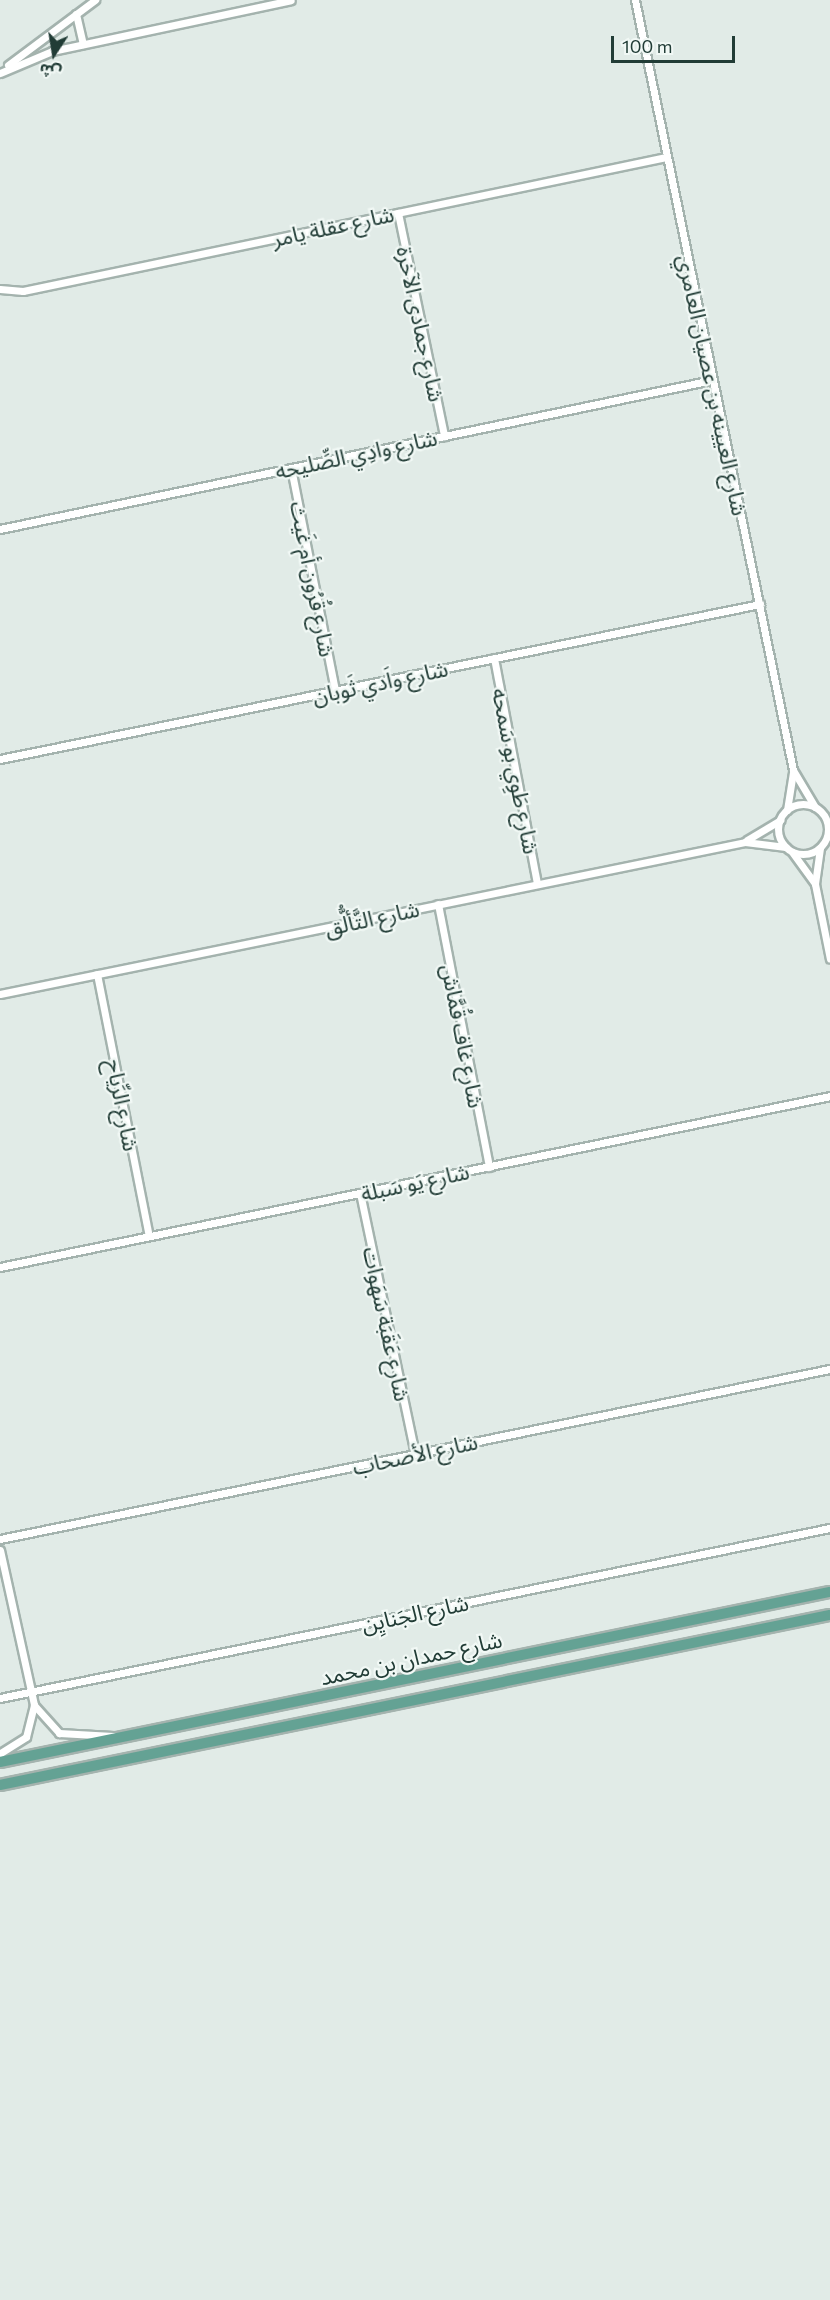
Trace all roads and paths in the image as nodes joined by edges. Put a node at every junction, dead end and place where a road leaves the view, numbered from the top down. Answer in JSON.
{"nodes":[{"id":1,"x":94,"y":0,"type":"edge"},
{"id":2,"x":291,"y":0,"type":"edge"},
{"id":3,"x":635,"y":0,"type":"edge"},
{"id":4,"x":76,"y":14,"type":"junction"},
{"id":5,"x":83,"y":44,"type":"junction"},
{"id":6,"x":0,"y":73,"type":"edge"},
{"id":7,"x":666,"y":157,"type":"junction"},
{"id":8,"x":398,"y":213,"type":"junction"},
{"id":9,"x":0,"y":289,"type":"edge"},
{"id":10,"x":712,"y":380,"type":"junction"},
{"id":11,"x":444,"y":436,"type":"junction"},
{"id":12,"x":291,"y":468,"type":"junction"},
{"id":13,"x":0,"y":529,"type":"edge"},
{"id":14,"x":759,"y":604,"type":"junction"},
{"id":15,"x":494,"y":658,"type":"junction"},
{"id":16,"x":335,"y":691,"type":"junction"},
{"id":17,"x":0,"y":759,"type":"edge"},
{"id":18,"x":793,"y":770,"type":"junction"},
{"id":19,"x":787,"y":810,"type":"junction"},
{"id":20,"x":818,"y":810,"type":"junction"},
{"id":21,"x":830,"y":814,"type":"edge"},
{"id":22,"x":780,"y":820,"type":"junction"},
{"id":23,"x":745,"y":842,"type":"junction"},
{"id":24,"x":825,"y":842,"type":"edge"},
{"id":25,"x":788,"y":849,"type":"junction"},
{"id":26,"x":537,"y":884,"type":"junction"},
{"id":27,"x":815,"y":884,"type":"junction"},
{"id":28,"x":438,"y":904,"type":"junction"},
{"id":29,"x":830,"y":959,"type":"edge"},
{"id":30,"x":97,"y":974,"type":"junction"},
{"id":31,"x":0,"y":994,"type":"edge"},
{"id":32,"x":830,"y":1096,"type":"edge"},
{"id":33,"x":489,"y":1167,"type":"junction"},
{"id":34,"x":360,"y":1193,"type":"junction"},
{"id":35,"x":149,"y":1236,"type":"junction"},
{"id":36,"x":0,"y":1267,"type":"edge"},
{"id":37,"x":830,"y":1369,"type":"edge"},
{"id":38,"x":414,"y":1454,"type":"junction"},
{"id":39,"x":830,"y":1528,"type":"edge"},
{"id":40,"x":0,"y":1539,"type":"edge"},
{"id":41,"x":0,"y":1550,"type":"edge"},
{"id":42,"x":830,"y":1592,"type":"edge"},
{"id":43,"x":830,"y":1615,"type":"edge"},
{"id":44,"x":32,"y":1691,"type":"junction"},
{"id":45,"x":0,"y":1698,"type":"edge"},
{"id":46,"x":34,"y":1705,"type":"junction"},
{"id":47,"x":123,"y":1737,"type":"junction"},
{"id":48,"x":0,"y":1754,"type":"edge"},
{"id":49,"x":0,"y":1762,"type":"edge"},
{"id":50,"x":0,"y":1785,"type":"edge"}],
"edges":[{"from":1,"to":4,"type":"street"},
{"from":2,"to":5,"type":"street"},
{"from":3,"to":7,"type":"street","name":"شارع العيينه بن عصيان العامري"},
{"from":4,"to":5,"type":"street"},
{"from":4,"to":6,"type":"street"},
{"from":5,"to":6,"type":"street"},
{"from":7,"to":8,"type":"street","name":"شارع عقلة يامر"},
{"from":7,"to":10,"type":"street","name":"شارع العيينه بن عصيان العامري"},
{"from":8,"to":9,"type":"street","name":"شارع عقلة يامر"},
{"from":8,"to":11,"type":"street","name":"شارع جمادى الآخرة"},
{"from":10,"to":11,"type":"street","name":"شارع وادِي الصِّليحه"},
{"from":10,"to":14,"type":"street","name":"شارع العيينه بن عصيان العامري"},
{"from":11,"to":12,"type":"street","name":"شارع وادِي الصِّليحه"},
{"from":12,"to":13,"type":"street","name":"شارع وادِي الصِّليحه"},
{"from":12,"to":16,"type":"street","name":"شارع قُرُون أم غَيث"},
{"from":14,"to":15,"type":"street","name":"شارع واَدي ثَوبان"},
{"from":14,"to":18,"type":"street","name":"شارع العيينه بن عصيان العامري"},
{"from":15,"to":16,"type":"street","name":"شارع واَدي ثَوبان"},
{"from":15,"to":26,"type":"street","name":"شارع طَوِي بو سَمحه"},
{"from":16,"to":17,"type":"street","name":"شارع واَدي ثَوبان"},
{"from":18,"to":19,"type":"street","name":"شارع العيينه بن عصيان العامري"},
{"from":18,"to":20,"type":"street","name":"شارع العيينه بن عصيان العامري"},
{"from":19,"to":20,"type":"street"},
{"from":19,"to":22,"type":"street"},
{"from":20,"to":21,"type":"street"},
{"from":20,"to":24,"type":"street"},
{"from":22,"to":23,"type":"street","name":"شارع التَّألُّق"},
{"from":22,"to":25,"type":"street"},
{"from":23,"to":25,"type":"street","name":"شارع التَّألُّق"},
{"from":23,"to":26,"type":"street","name":"شارع التَّألُّق"},
{"from":24,"to":25,"type":"street"},
{"from":24,"to":27,"type":"street"},
{"from":25,"to":27,"type":"street"},
{"from":26,"to":28,"type":"street","name":"شارع التَّألُّق"},
{"from":27,"to":29,"type":"street"},
{"from":28,"to":30,"type":"street","name":"شارع التَّألُّق"},
{"from":28,"to":33,"type":"street","name":"شارع غاف قُمَّاش"},
{"from":30,"to":31,"type":"street","name":"شارع التَّألُّق"},
{"from":30,"to":35,"type":"street","name":"شارع الرِّياح"},
{"from":32,"to":33,"type":"street","name":"شارع يَو سَبلة"},
{"from":33,"to":34,"type":"street","name":"شارع يَو سَبلة"},
{"from":34,"to":35,"type":"street","name":"شارع يَو سَبلة"},
{"from":34,"to":38,"type":"street","name":"شارع عَقَبَة سَهَوات"},
{"from":35,"to":36,"type":"street","name":"شارع يَو سَبلة"},
{"from":37,"to":38,"type":"street","name":"شارع الأصحاب"},
{"from":38,"to":40,"type":"street","name":"شارع الأصحاب"},
{"from":39,"to":44,"type":"street","name":"شارع الجَنايِن"},
{"from":41,"to":44,"type":"street"},
{"from":42,"to":47,"type":"main road","name":"شارع حمدان بن محمد"},
{"from":43,"to":50,"type":"main road","name":"شارع حمدان بن محمد"},
{"from":44,"to":45,"type":"street","name":"شارع الجَنايِن"},
{"from":44,"to":46,"type":"street"},
{"from":46,"to":47,"type":"street"},
{"from":46,"to":48,"type":"street"},
{"from":47,"to":49,"type":"main road","name":"شارع حمدان بن محمد"}]}
